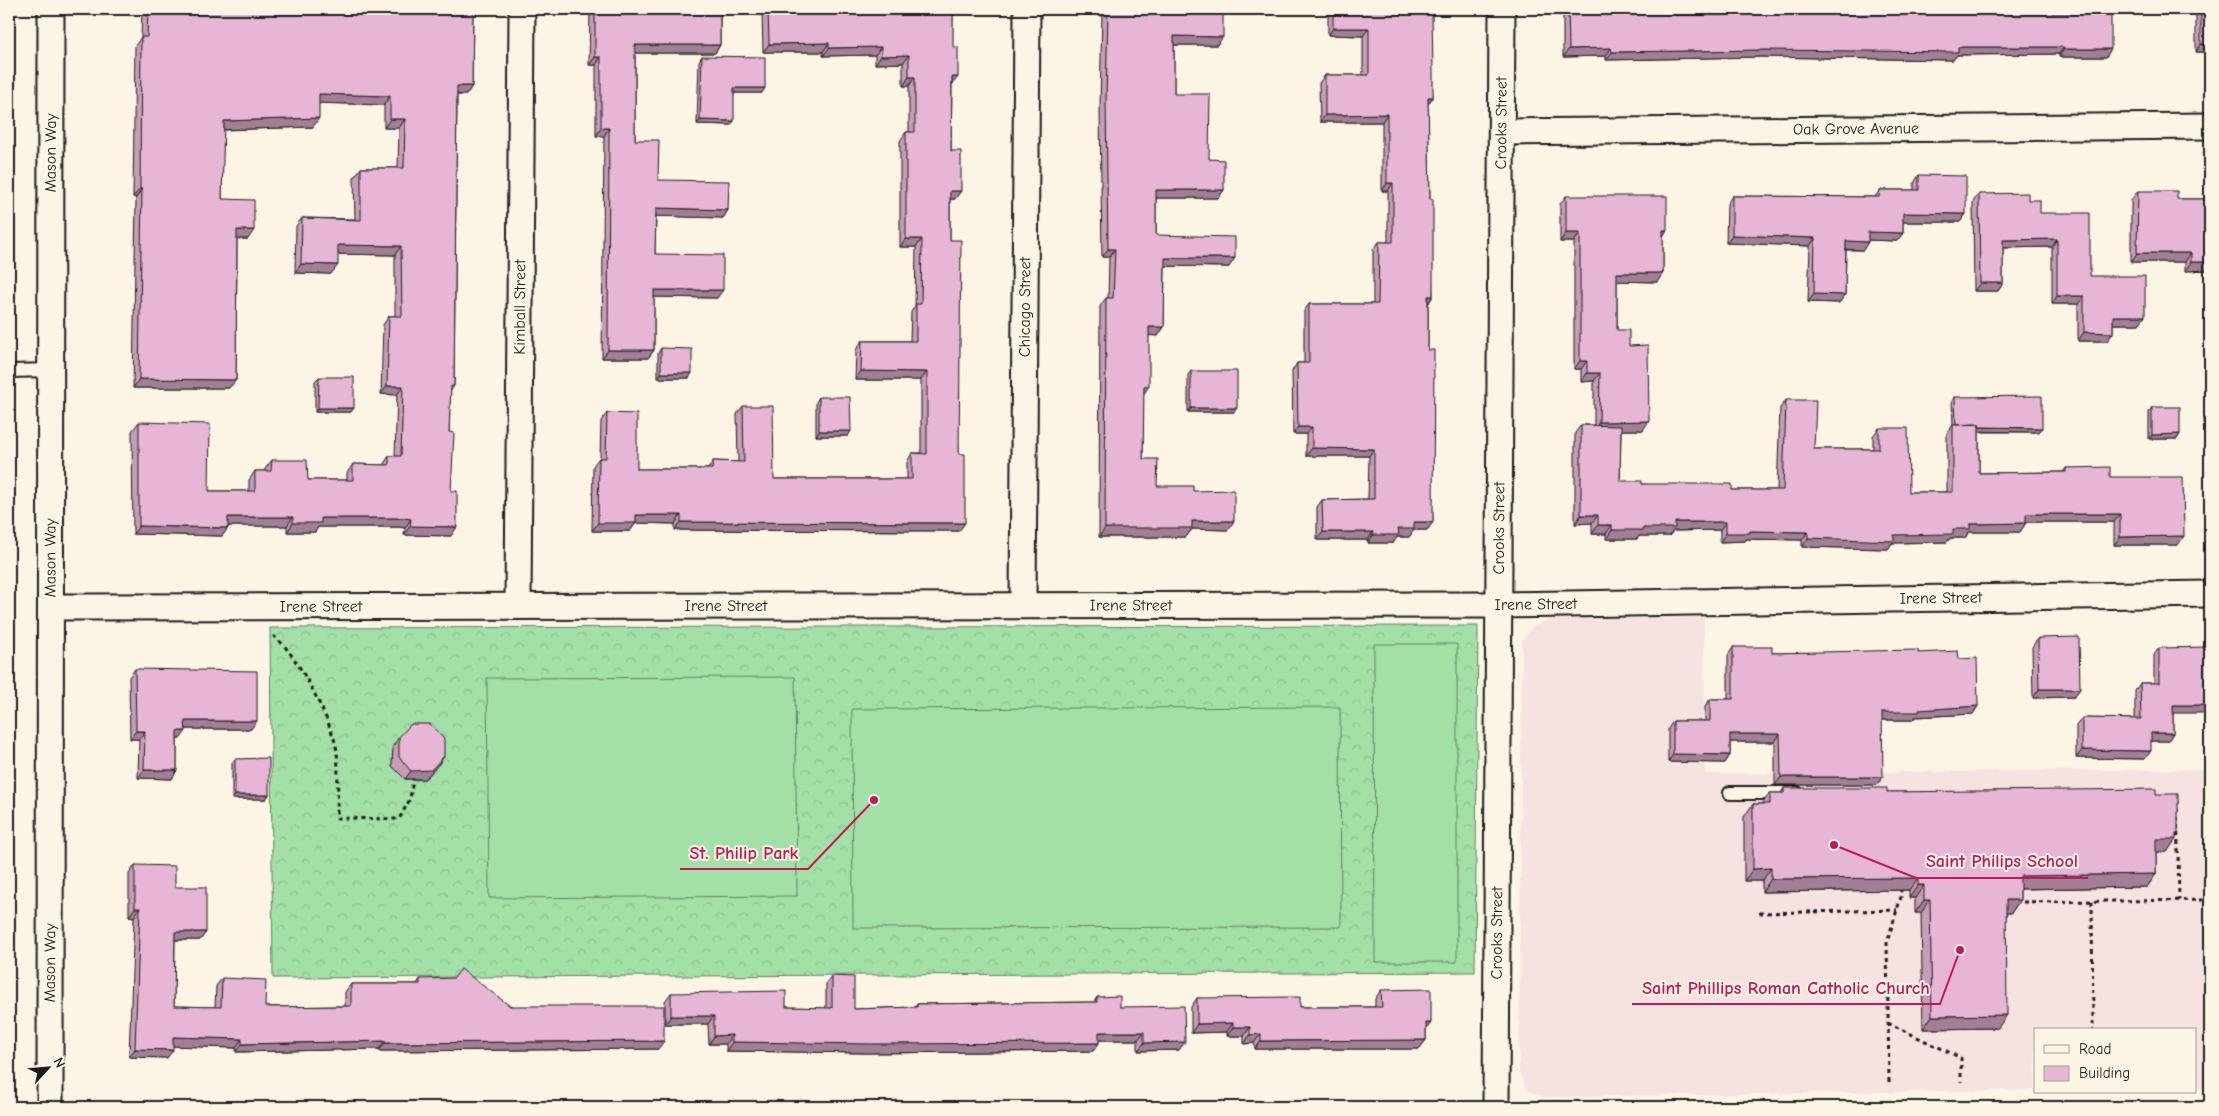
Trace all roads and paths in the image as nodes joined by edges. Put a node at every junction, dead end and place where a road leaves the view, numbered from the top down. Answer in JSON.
{"nodes":[{"id":1,"x":51,"y":9,"type":"edge"},
{"id":2,"x":522,"y":9,"type":"edge"},
{"id":3,"x":1027,"y":9,"type":"edge"},
{"id":4,"x":1502,"y":9,"type":"edge"},
{"id":5,"x":2210,"y":126,"type":"edge"},
{"id":6,"x":1502,"y":132,"type":"junction"},
{"id":7,"x":52,"y":370,"type":"junction"},
{"id":8,"x":9,"y":371,"type":"edge"},
{"id":9,"x":2210,"y":594,"type":"edge"},
{"id":10,"x":1023,"y":605,"type":"junction"},
{"id":11,"x":1498,"y":605,"type":"junction"},
{"id":12,"x":518,"y":606,"type":"junction"},
{"id":13,"x":52,"y":607,"type":"junction"},
{"id":14,"x":269,"y":635,"type":"dead end"},
{"id":15,"x":413,"y":779,"type":"edge"},
{"id":16,"x":1730,"y":793,"type":"dead end"},
{"id":17,"x":1808,"y":793,"type":"edge"},
{"id":18,"x":2174,"y":800,"type":"edge"},
{"id":19,"x":1901,"y":884,"type":"edge"},
{"id":20,"x":2179,"y":900,"type":"junction"},
{"id":21,"x":2210,"y":900,"type":"edge"},
{"id":22,"x":2092,"y":901,"type":"junction"},
{"id":23,"x":2012,"y":902,"type":"edge"},
{"id":24,"x":1896,"y":910,"type":"junction"},
{"id":25,"x":1759,"y":913,"type":"dead end"},
{"id":26,"x":1888,"y":1023,"type":"junction"},
{"id":27,"x":2093,"y":1028,"type":"edge"},
{"id":28,"x":1889,"y":1082,"type":"dead end"},
{"id":29,"x":1961,"y":1082,"type":"dead end"},
{"id":30,"x":50,"y":1107,"type":"edge"},
{"id":31,"x":1496,"y":1107,"type":"edge"}],
"edges":[{"from":1,"to":7,"type":"street","name":"Mason Way"},
{"from":2,"to":12,"type":"street","name":"Kimball Street"},
{"from":3,"to":10,"type":"street","name":"Chicago Street"},
{"from":4,"to":6,"type":"street","name":"Crooks Street"},
{"from":5,"to":6,"type":"street","name":"Oak Grove Avenue"},
{"from":6,"to":11,"type":"street","name":"Crooks Street"},
{"from":7,"to":8,"type":"lane"},
{"from":7,"to":13,"type":"street","name":"Mason Way"},
{"from":9,"to":11,"type":"street","name":"Irene Street"},
{"from":10,"to":11,"type":"street","name":"Irene Street"},
{"from":10,"to":12,"type":"street","name":"Irene Street"},
{"from":11,"to":31,"type":"street","name":"Crooks Street"},
{"from":12,"to":13,"type":"street","name":"Irene Street"},
{"from":13,"to":30,"type":"street","name":"Mason Way"},
{"from":14,"to":15,"type":"path"},
{"from":16,"to":17,"type":"lane"},
{"from":18,"to":20,"type":"path"},
{"from":19,"to":24,"type":"path"},
{"from":20,"to":21,"type":"path"},
{"from":20,"to":22,"type":"path"},
{"from":22,"to":23,"type":"path"},
{"from":22,"to":27,"type":"path"},
{"from":24,"to":25,"type":"path"},
{"from":24,"to":26,"type":"path"},
{"from":26,"to":28,"type":"path"},
{"from":26,"to":29,"type":"path"}]}
